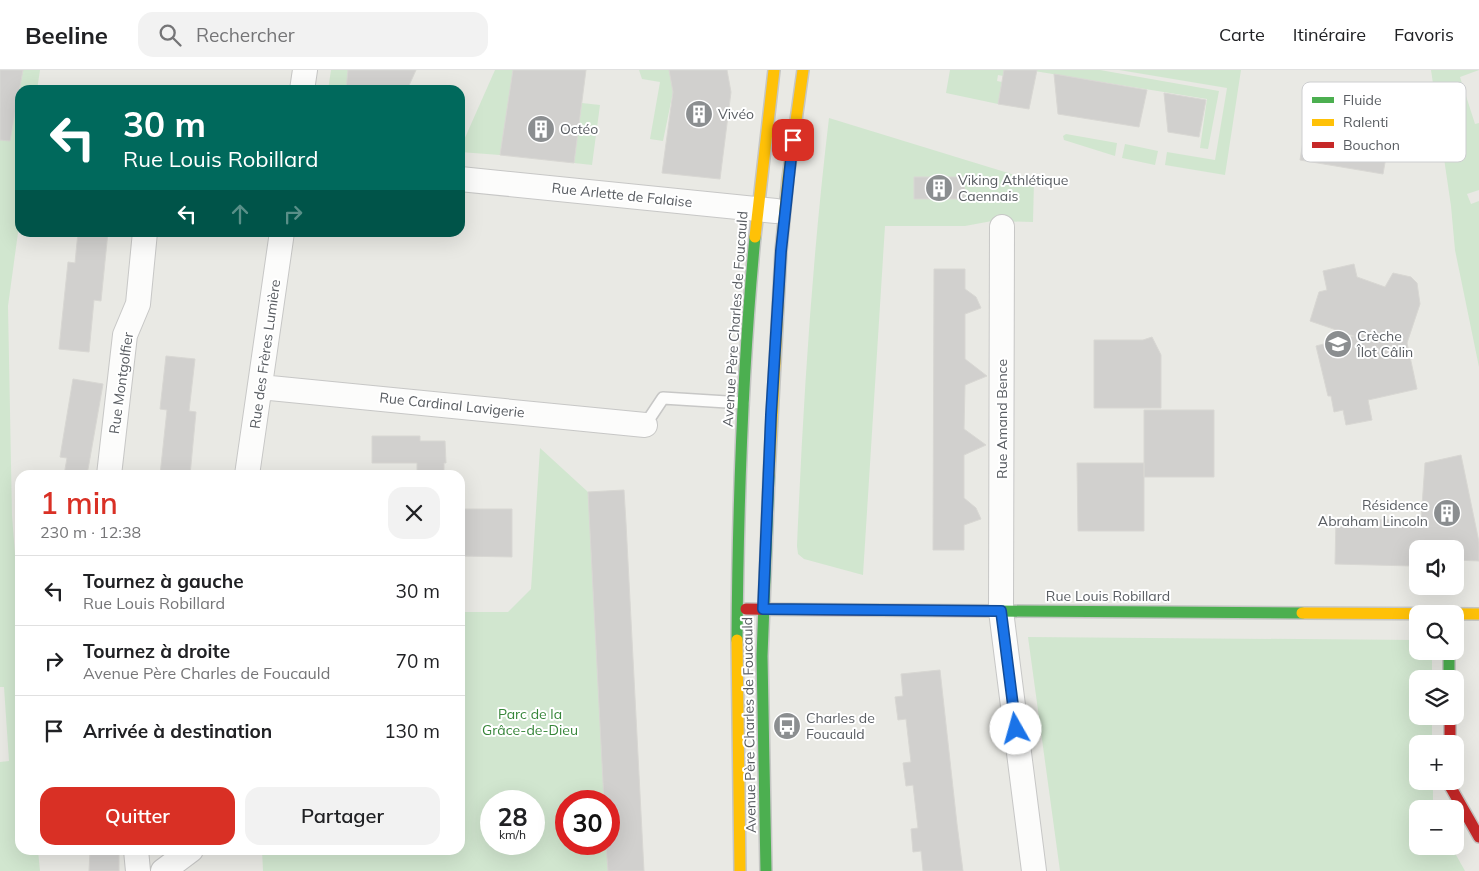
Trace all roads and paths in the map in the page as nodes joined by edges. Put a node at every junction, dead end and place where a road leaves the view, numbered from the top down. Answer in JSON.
{"nodes":[{"id":1,"x":305,"y":70,"type":"edge"},
{"id":2,"x":774,"y":70,"type":"edge"},
{"id":3,"x":803,"y":70,"type":"edge"},
{"id":4,"x":303,"y":85,"type":"edge"},
{"id":5,"x":465,"y":180,"type":"edge"},
{"id":6,"x":757,"y":210,"type":"junction"},
{"id":7,"x":785,"y":212,"type":"junction"},
{"id":8,"x":1002,"y":226,"type":"dead end"},
{"id":9,"x":145,"y":237,"type":"edge"},
{"id":10,"x":281,"y":237,"type":"edge"},
{"id":11,"x":260,"y":387,"type":"junction"},
{"id":12,"x":743,"y":403,"type":"junction"},
{"id":13,"x":645,"y":425,"type":"joint"},
{"id":14,"x":110,"y":470,"type":"edge"},
{"id":15,"x":248,"y":470,"type":"edge"},
{"id":16,"x":736,"y":609,"type":"junction"},
{"id":17,"x":763,"y":609,"type":"junction"},
{"id":18,"x":1001,"y":611,"type":"junction"},
{"id":19,"x":1409,"y":614,"type":"edge"},
{"id":20,"x":1464,"y":614,"type":"edge"},
{"id":21,"x":1479,"y":614,"type":"edge"},
{"id":22,"x":1452,"y":790,"type":"edge"},
{"id":23,"x":1479,"y":837,"type":"edge"},
{"id":24,"x":136,"y":855,"type":"edge"},
{"id":25,"x":184,"y":855,"type":"edge"},
{"id":26,"x":138,"y":871,"type":"edge"},
{"id":27,"x":163,"y":871,"type":"edge"},
{"id":28,"x":740,"y":871,"type":"edge"},
{"id":29,"x":766,"y":871,"type":"edge"},
{"id":30,"x":1034,"y":871,"type":"edge"}],
"edges":[{"from":1,"to":4,"type":"street"},
{"from":2,"to":6,"type":"main road","name":"Avenue Père Charles de Foucauld"},
{"from":3,"to":7,"type":"main road","name":"Avenue Père Charles de Foucauld"},
{"from":5,"to":6,"type":"street","name":"Rue Arlette de Falaise"},
{"from":6,"to":7,"type":"street","name":"Rue Arlette de Falaise"},
{"from":6,"to":12,"type":"main road","name":"Avenue Père Charles de Foucauld"},
{"from":7,"to":17,"type":"main road","name":"Avenue Père Charles de Foucauld"},
{"from":8,"to":18,"type":"street","name":"Rue Amand Bence"},
{"from":9,"to":14,"type":"street","name":"Rue Montgolfier"},
{"from":10,"to":11,"type":"street","name":"Rue des Frères Lumière"},
{"from":11,"to":13,"type":"street","name":"Rue Cardinal Lavigerie"},
{"from":11,"to":15,"type":"street","name":"Rue des Frères Lumière"},
{"from":12,"to":13,"type":"lane"},
{"from":12,"to":16,"type":"main road","name":"Avenue Père Charles de Foucauld"},
{"from":16,"to":17,"type":"main road","name":"Rue Louis Robillard"},
{"from":16,"to":28,"type":"main road","name":"Avenue Père Charles de Foucauld"},
{"from":17,"to":18,"type":"main road","name":"Rue Louis Robillard"},
{"from":17,"to":29,"type":"main road","name":"Avenue Père Charles de Foucauld"},
{"from":18,"to":19,"type":"main road","name":"Rue Louis Robillard"},
{"from":18,"to":30,"type":"street","name":"Rue Amand Bence"},
{"from":20,"to":21,"type":"main road","name":"Rue Louis Robillard"},
{"from":22,"to":23,"type":"main road"},
{"from":24,"to":26,"type":"street"},
{"from":25,"to":27,"type":"street"}]}
